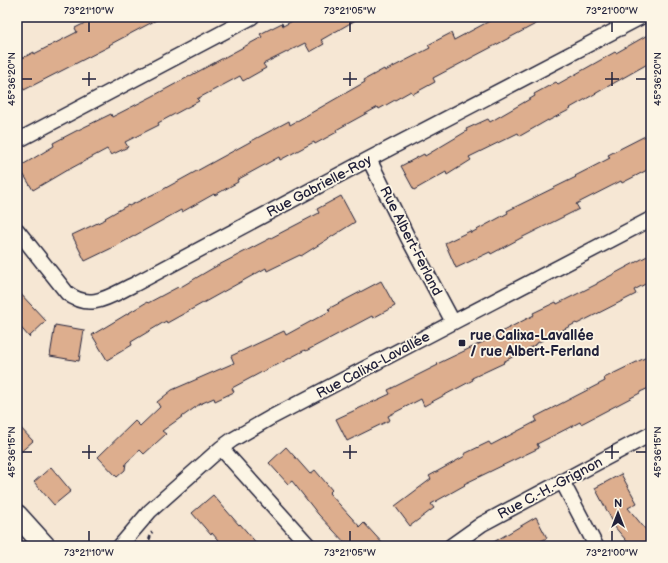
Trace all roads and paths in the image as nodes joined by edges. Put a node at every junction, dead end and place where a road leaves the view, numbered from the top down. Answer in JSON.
{"nodes":[{"id":1,"x":252,"y":17,"type":"edge"},
{"id":2,"x":641,"y":17,"type":"edge"},
{"id":3,"x":618,"y":22,"type":"edge"},
{"id":4,"x":17,"y":141,"type":"edge"},
{"id":5,"x":369,"y":159,"type":"junction"},
{"id":6,"x":651,"y":219,"type":"edge"},
{"id":7,"x":17,"y":230,"type":"edge"},
{"id":8,"x":453,"y":322,"type":"junction"},
{"id":9,"x":651,"y":434,"type":"edge"},
{"id":10,"x":221,"y":448,"type":"junction"},
{"id":11,"x":562,"y":481,"type":"junction"},
{"id":12,"x":17,"y":515,"type":"edge"},
{"id":13,"x":152,"y":533,"type":"dead end"},
{"id":14,"x":45,"y":546,"type":"edge"},
{"id":15,"x":120,"y":546,"type":"edge"},
{"id":16,"x":146,"y":546,"type":"edge"},
{"id":17,"x":309,"y":546,"type":"edge"},
{"id":18,"x":451,"y":546,"type":"edge"},
{"id":19,"x":596,"y":546,"type":"edge"}],
"edges":[{"from":1,"to":4,"type":"street"},
{"from":2,"to":3,"type":"street","name":"Rue Gabrielle-Roy"},
{"from":3,"to":5,"type":"street","name":"Rue Gabrielle-Roy"},
{"from":5,"to":7,"type":"street","name":"Rue Gabrielle-Roy"},
{"from":5,"to":8,"type":"street","name":"Rue Albert-Ferland"},
{"from":6,"to":8,"type":"street","name":"Rue Calixa-Lavallée"},
{"from":8,"to":10,"type":"street","name":"Rue Calixa-Lavallée"},
{"from":9,"to":11,"type":"street","name":"Rue C.-H.-Grignon"},
{"from":10,"to":15,"type":"street","name":"Rue Calixa-Lavallée"},
{"from":10,"to":17,"type":"street"},
{"from":11,"to":18,"type":"street","name":"Rue C.-H.-Grignon"},
{"from":11,"to":19,"type":"street"},
{"from":12,"to":14,"type":"main road"},
{"from":13,"to":16,"type":"path"}]}
